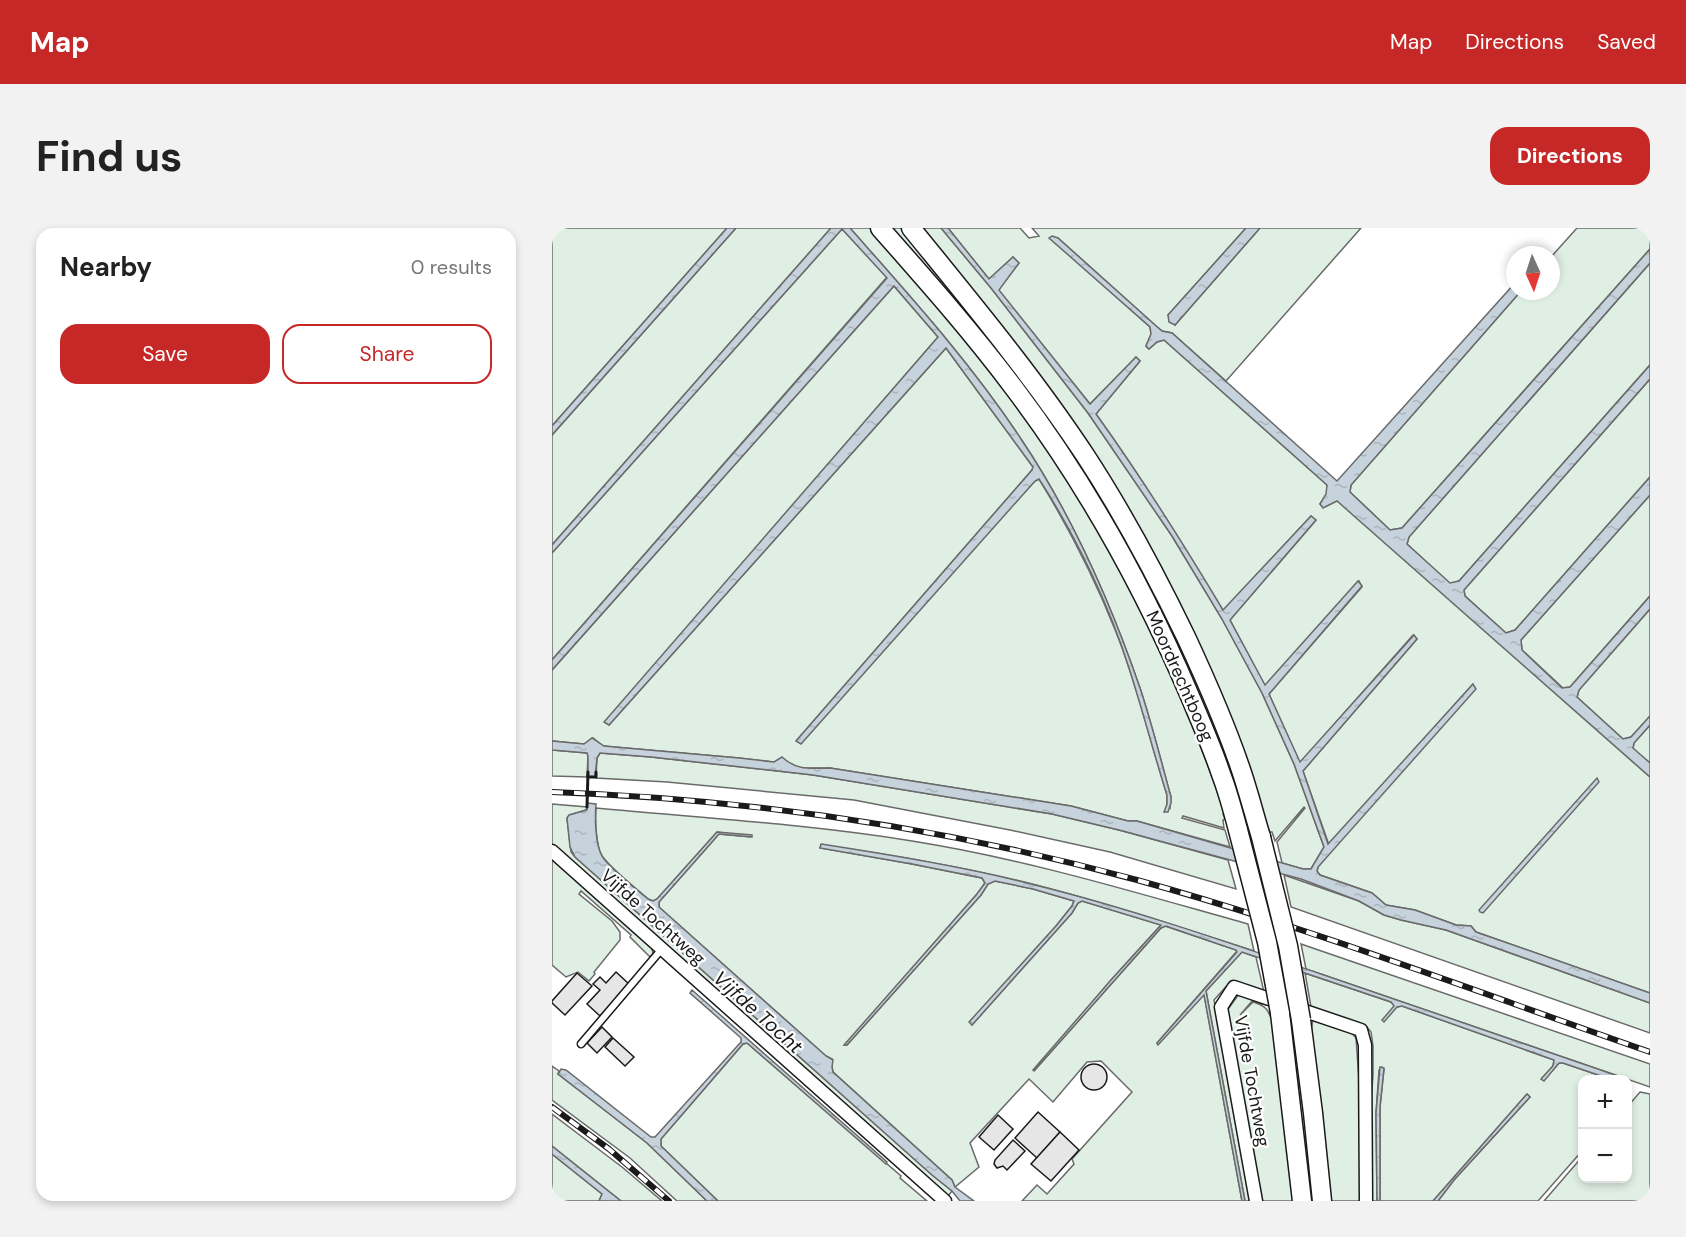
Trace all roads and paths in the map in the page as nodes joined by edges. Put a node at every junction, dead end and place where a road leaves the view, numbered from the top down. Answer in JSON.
{"nodes":[{"id":1,"x":880,"y":228,"type":"edge"},
{"id":2,"x":910,"y":228,"type":"edge"},
{"id":3,"x":552,"y":851,"type":"edge"},
{"id":4,"x":661,"y":950,"type":"junction"},
{"id":5,"x":581,"y":1044,"type":"dead end"},
{"id":6,"x":945,"y":1201,"type":"edge"},
{"id":7,"x":1256,"y":1201,"type":"edge"},
{"id":8,"x":1302,"y":1201,"type":"edge"},
{"id":9,"x":1322,"y":1201,"type":"edge"},
{"id":10,"x":1366,"y":1201,"type":"edge"}],
"edges":[{"from":1,"to":8,"type":"main road","name":"Moordrechtboog","bridge":true},
{"from":2,"to":9,"type":"main road","name":"Moordrechtboog","bridge":true},
{"from":3,"to":4,"type":"street","name":"Vijfde Tochtweg"},
{"from":4,"to":5,"type":"lane"},
{"from":4,"to":6,"type":"street","name":"Vijfde Tochtweg"},
{"from":7,"to":10,"type":"street","name":"Vijfde Tochtweg"}]}
